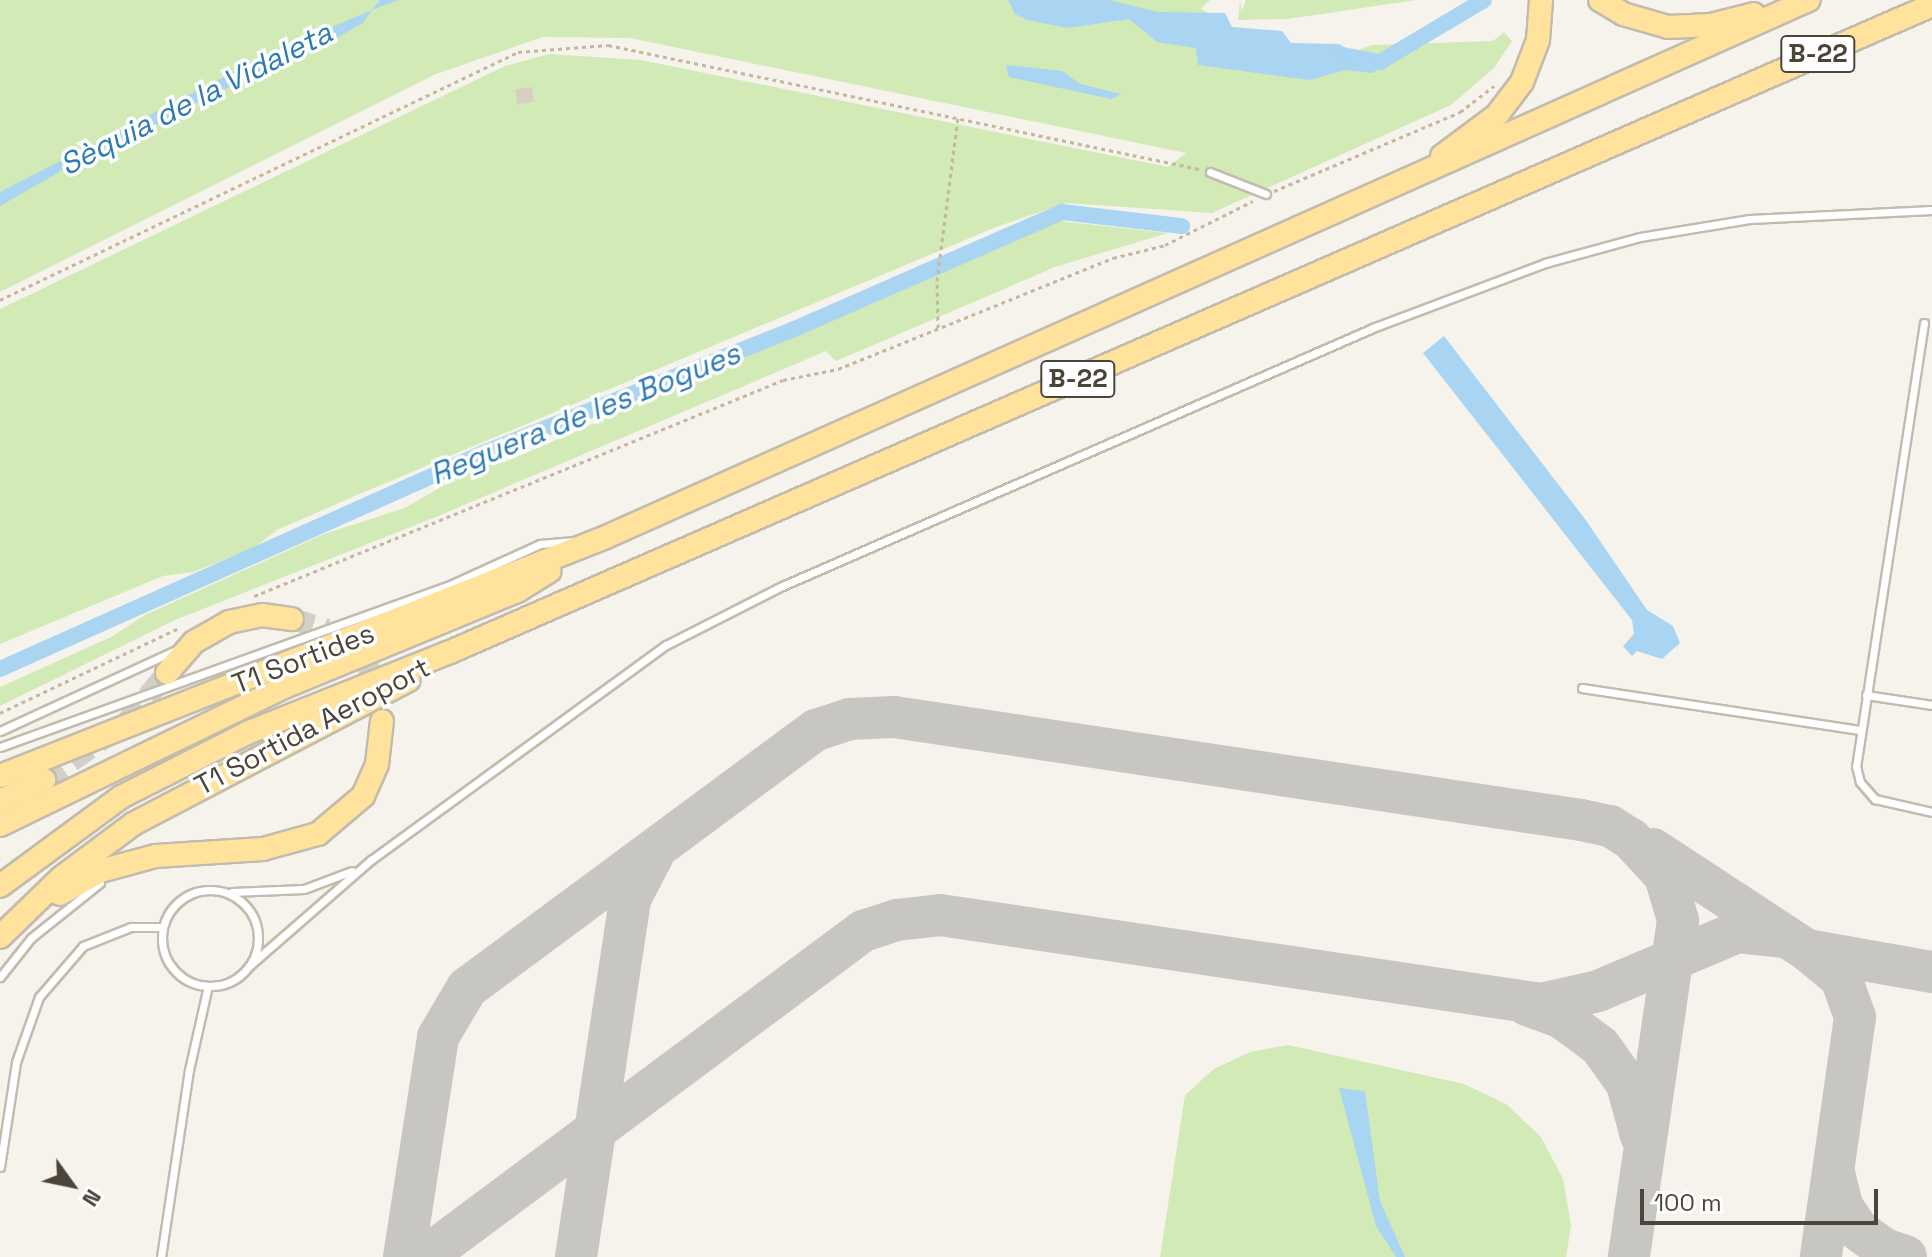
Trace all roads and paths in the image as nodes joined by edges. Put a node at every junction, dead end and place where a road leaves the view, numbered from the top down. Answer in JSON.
{"nodes":[{"id":1,"x":1541,"y":0,"type":"edge"},
{"id":2,"x":1600,"y":0,"type":"edge"},
{"id":3,"x":1801,"y":0,"type":"edge"},
{"id":4,"x":1809,"y":0,"type":"edge"},
{"id":5,"x":1932,"y":5,"type":"edge"},
{"id":6,"x":1502,"y":78,"type":"dead end"},
{"id":7,"x":958,"y":117,"type":"junction"},
{"id":8,"x":1210,"y":172,"type":"joint"},
{"id":9,"x":1402,"y":184,"type":"junction"},
{"id":10,"x":1266,"y":194,"type":"junction"},
{"id":11,"x":1932,"y":210,"type":"edge"},
{"id":12,"x":0,"y":300,"type":"edge"},
{"id":13,"x":1924,"y":323,"type":"dead end"},
{"id":14,"x":938,"y":328,"type":"junction"},
{"id":15,"x":459,"y":517,"type":"dead end"},
{"id":16,"x":606,"y":537,"type":"junction"},
{"id":17,"x":292,"y":619,"type":"tunnel mouth"},
{"id":18,"x":213,"y":629,"type":"junction"},
{"id":19,"x":450,"y":652,"type":"junction"},
{"id":20,"x":167,"y":673,"type":"tunnel mouth"},
{"id":21,"x":1582,"y":688,"type":"dead end"},
{"id":22,"x":1866,"y":695,"type":"junction"},
{"id":23,"x":1932,"y":705,"type":"edge"},
{"id":24,"x":382,"y":721,"type":"tunnel mouth"},
{"id":25,"x":1860,"y":730,"type":"junction"},
{"id":26,"x":0,"y":731,"type":"edge"},
{"id":27,"x":0,"y":747,"type":"edge"},
{"id":28,"x":0,"y":776,"type":"edge"},
{"id":29,"x":44,"y":780,"type":"tunnel mouth"},
{"id":30,"x":0,"y":801,"type":"edge"},
{"id":31,"x":1932,"y":812,"type":"edge"},
{"id":32,"x":0,"y":825,"type":"edge"},
{"id":33,"x":371,"y":860,"type":"junction"},
{"id":34,"x":130,"y":862,"type":"junction"},
{"id":35,"x":0,"y":886,"type":"edge"},
{"id":36,"x":226,"y":892,"type":"junction"},
{"id":37,"x":163,"y":927,"type":"junction"},
{"id":38,"x":0,"y":937,"type":"edge"},
{"id":39,"x":0,"y":949,"type":"edge"},
{"id":40,"x":249,"y":966,"type":"junction"},
{"id":41,"x":0,"y":977,"type":"edge"},
{"id":42,"x":208,"y":986,"type":"junction"},
{"id":43,"x":0,"y":1167,"type":"edge"},
{"id":44,"x":161,"y":1257,"type":"edge"}],
"edges":[{"from":1,"to":9,"type":"main road"},
{"from":2,"to":3,"type":"main road"},
{"from":4,"to":9,"type":"main road","number":"B-22"},
{"from":5,"to":19,"type":"main road","number":"B-22"},
{"from":6,"to":10,"type":"path"},
{"from":7,"to":8,"type":"path"},
{"from":7,"to":12,"type":"path"},
{"from":7,"to":14,"type":"path"},
{"from":8,"to":10,"type":"lane"},
{"from":9,"to":16,"type":"main road","number":"B-22"},
{"from":10,"to":14,"type":"path"},
{"from":11,"to":33,"type":"lane"},
{"from":13,"to":22,"type":"lane"},
{"from":14,"to":15,"type":"path"},
{"from":16,"to":27,"type":"lane"},
{"from":16,"to":28,"type":"main road","name":"T1 Sortides"},
{"from":16,"to":32,"type":"main road"},
{"from":17,"to":18,"type":"main road"},
{"from":18,"to":20,"type":"main road"},
{"from":18,"to":26,"type":"lane"},
{"from":19,"to":35,"type":"main road","name":"T1 Sortida Aeroport"},
{"from":19,"to":38,"type":"main road","name":"T1 Sortida Aeroport"},
{"from":21,"to":25,"type":"lane"},
{"from":22,"to":23,"type":"lane"},
{"from":22,"to":25,"type":"lane"},
{"from":24,"to":34,"type":"main road"},
{"from":25,"to":31,"type":"lane"},
{"from":29,"to":30,"type":"main road"},
{"from":33,"to":36,"type":"lane"},
{"from":33,"to":40,"type":"lane"},
{"from":34,"to":39,"type":"main road"},
{"from":34,"to":41,"type":"lane"},
{"from":36,"to":37,"type":"lane"},
{"from":36,"to":40,"type":"lane"},
{"from":37,"to":42,"type":"lane"},
{"from":37,"to":43,"type":"lane"},
{"from":40,"to":42,"type":"lane"},
{"from":42,"to":44,"type":"lane"}]}
